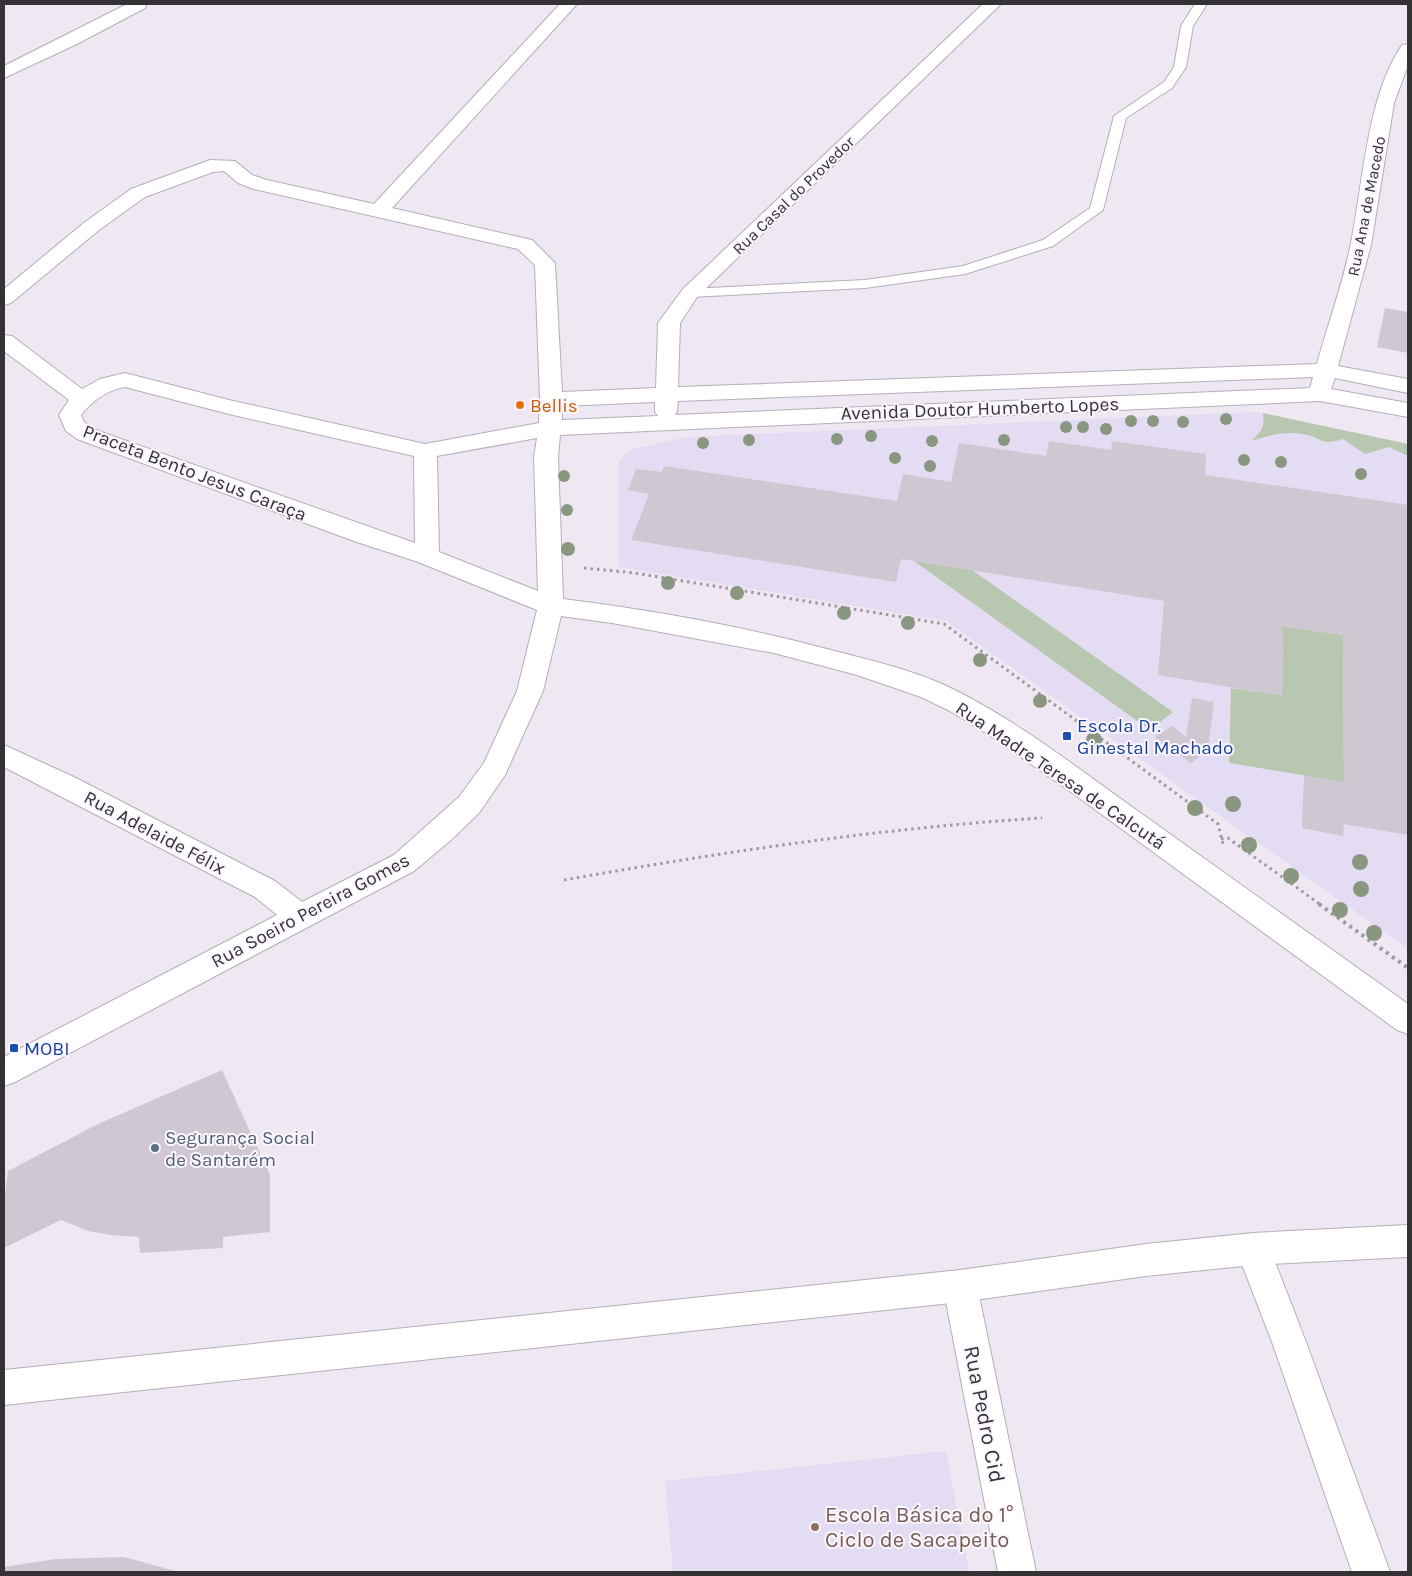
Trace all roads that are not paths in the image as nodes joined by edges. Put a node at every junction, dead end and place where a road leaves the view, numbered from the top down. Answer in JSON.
{"nodes":[{"id":1,"x":139,"y":4,"type":"edge"},
{"id":2,"x":569,"y":4,"type":"edge"},
{"id":3,"x":993,"y":4,"type":"edge"},
{"id":4,"x":1201,"y":4,"type":"edge"},
{"id":5,"x":1408,"y":49,"type":"edge"},
{"id":6,"x":4,"y":73,"type":"edge"},
{"id":7,"x":379,"y":211,"type":"junction"},
{"id":8,"x":690,"y":293,"type":"junction"},
{"id":9,"x":4,"y":299,"type":"edge"},
{"id":10,"x":4,"y":340,"type":"edge"},
{"id":11,"x":1326,"y":370,"type":"junction"},
{"id":12,"x":1408,"y":386,"type":"edge"},
{"id":13,"x":1320,"y":394,"type":"junction"},
{"id":14,"x":666,"y":395,"type":"junction"},
{"id":15,"x":82,"y":399,"type":"junction"},
{"id":16,"x":551,"y":399,"type":"junction"},
{"id":17,"x":1408,"y":410,"type":"edge"},
{"id":18,"x":667,"y":421,"type":"junction"},
{"id":19,"x":550,"y":428,"type":"junction"},
{"id":20,"x":425,"y":451,"type":"junction"},
{"id":21,"x":427,"y":556,"type":"junction"},
{"id":22,"x":551,"y":606,"type":"junction"},
{"id":23,"x":4,"y":755,"type":"edge"},
{"id":24,"x":300,"y":917,"type":"junction"},
{"id":25,"x":1408,"y":1021,"type":"edge"},
{"id":26,"x":4,"y":1072,"type":"edge"},
{"id":27,"x":1408,"y":1241,"type":"edge"},
{"id":28,"x":1253,"y":1249,"type":"junction"},
{"id":29,"x":960,"y":1286,"type":"junction"},
{"id":30,"x":4,"y":1388,"type":"edge"},
{"id":31,"x":1017,"y":1572,"type":"edge"},
{"id":32,"x":1371,"y":1572,"type":"edge"}],
"edges":[{"from":1,"to":6,"type":"street"},
{"from":2,"to":7,"type":"street"},
{"from":3,"to":8,"type":"street","name":"Rua Casal do Provedor"},
{"from":4,"to":8,"type":"lane"},
{"from":5,"to":11,"type":"street","name":"Rua Ana de Macedo"},
{"from":7,"to":9,"type":"street","name":"Rua Soeiro Pereira Gomes"},
{"from":7,"to":16,"type":"street","name":"Rua Soeiro Pereira Gomes"},
{"from":8,"to":14,"type":"street","name":"Rua Casal do Provedor"},
{"from":10,"to":15,"type":"street"},
{"from":11,"to":12,"type":"street"},
{"from":11,"to":13,"type":"street","name":"Rua Ana de Macedo"},
{"from":11,"to":14,"type":"street"},
{"from":13,"to":17,"type":"street","name":"Avenida Doutor Humberto Lopes"},
{"from":13,"to":18,"type":"street","name":"Avenida Doutor Humberto Lopes"},
{"from":14,"to":16,"type":"street"},
{"from":14,"to":18,"type":"street","name":"Rua Casal do Provedor"},
{"from":15,"to":20,"type":"street","name":"Praceta Bento Jesus Caraça"},
{"from":15,"to":21,"type":"street","name":"Praceta Bento Jesus Caraça"},
{"from":16,"to":19,"type":"street","name":"Rua Soeiro Pereira Gomes"},
{"from":18,"to":19,"type":"street","name":"Avenida Doutor Humberto Lopes"},
{"from":19,"to":20,"type":"street","name":"Praceta Bento Jesus Caraça"},
{"from":19,"to":22,"type":"street","name":"Rua Soeiro Pereira Gomes"},
{"from":20,"to":21,"type":"street"},
{"from":21,"to":22,"type":"street","name":"Praceta Bento Jesus Caraça"},
{"from":22,"to":24,"type":"street","name":"Rua Soeiro Pereira Gomes"},
{"from":22,"to":25,"type":"street","name":"Rua Madre Teresa de Calcutá"},
{"from":23,"to":24,"type":"street","name":"Rua Adelaide Félix"},
{"from":24,"to":26,"type":"street","name":"Rua Soeiro Pereira Gomes"},
{"from":27,"to":28,"type":"street"},
{"from":28,"to":29,"type":"street"},
{"from":28,"to":32,"type":"street"},
{"from":29,"to":30,"type":"street"},
{"from":29,"to":31,"type":"street","name":"Rua Pedro Cid"}]}
